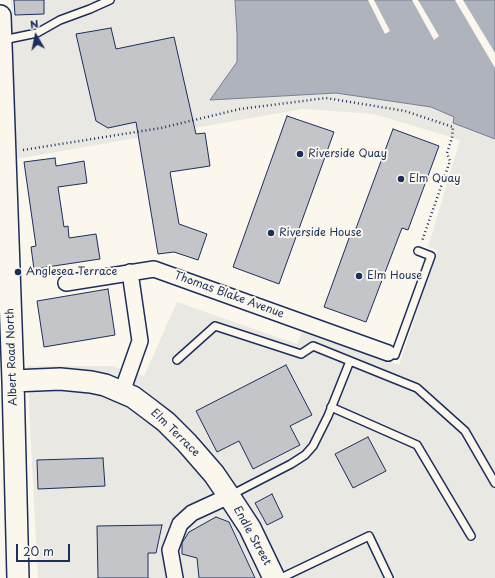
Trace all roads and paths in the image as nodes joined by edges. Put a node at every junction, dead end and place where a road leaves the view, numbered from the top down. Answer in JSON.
{"nodes":[{"id":1,"x":110,"y":0,"type":"edge"},
{"id":2,"x":0,"y":16,"type":"edge"},
{"id":3,"x":0,"y":40,"type":"edge"},
{"id":4,"x":4,"y":153,"type":"junction"},
{"id":5,"x":447,"y":153,"type":"dead end"},
{"id":6,"x":418,"y":251,"type":"dead end"},
{"id":7,"x":130,"y":272,"type":"junction"},
{"id":8,"x":66,"y":283,"type":"dead end"},
{"id":9,"x":388,"y":353,"type":"joint"},
{"id":10,"x":177,"y":360,"type":"dead end"},
{"id":11,"x":350,"y":360,"type":"junction"},
{"id":12,"x":6,"y":381,"type":"edge"},
{"id":13,"x":122,"y":392,"type":"junction"},
{"id":14,"x":331,"y":408,"type":"junction"},
{"id":15,"x":495,"y":484,"type":"edge"},
{"id":16,"x":229,"y":496,"type":"junction"},
{"id":17,"x":471,"y":536,"type":"dead end"},
{"id":18,"x":18,"y":578,"type":"edge"},
{"id":19,"x":175,"y":578,"type":"edge"},
{"id":20,"x":274,"y":578,"type":"edge"},
{"id":21,"x":281,"y":578,"type":"edge"},
{"id":22,"x":389,"y":578,"type":"edge"}],
"edges":[{"from":1,"to":3,"type":"lane"},
{"from":2,"to":3,"type":"main road","name":"Albert Road North"},
{"from":3,"to":4,"type":"main road","name":"Albert Road North"},
{"from":4,"to":5,"type":"path"},
{"from":4,"to":12,"type":"main road","name":"Albert Road North"},
{"from":6,"to":9,"type":"lane"},
{"from":7,"to":8,"type":"street","name":"Thomas Blake Avenue"},
{"from":7,"to":9,"type":"street","name":"Thomas Blake Avenue"},
{"from":7,"to":13,"type":"street"},
{"from":10,"to":11,"type":"lane"},
{"from":11,"to":14,"type":"lane"},
{"from":11,"to":15,"type":"lane"},
{"from":12,"to":13,"type":"main road","name":"Elm Terrace"},
{"from":12,"to":18,"type":"main road","name":"Albert Road North"},
{"from":13,"to":16,"type":"main road","name":"Elm Terrace"},
{"from":14,"to":16,"type":"lane"},
{"from":14,"to":17,"type":"lane"},
{"from":16,"to":19,"type":"street"},
{"from":16,"to":20,"type":"main road","name":"Endle Street"},
{"from":21,"to":22,"type":"lane"}]}
